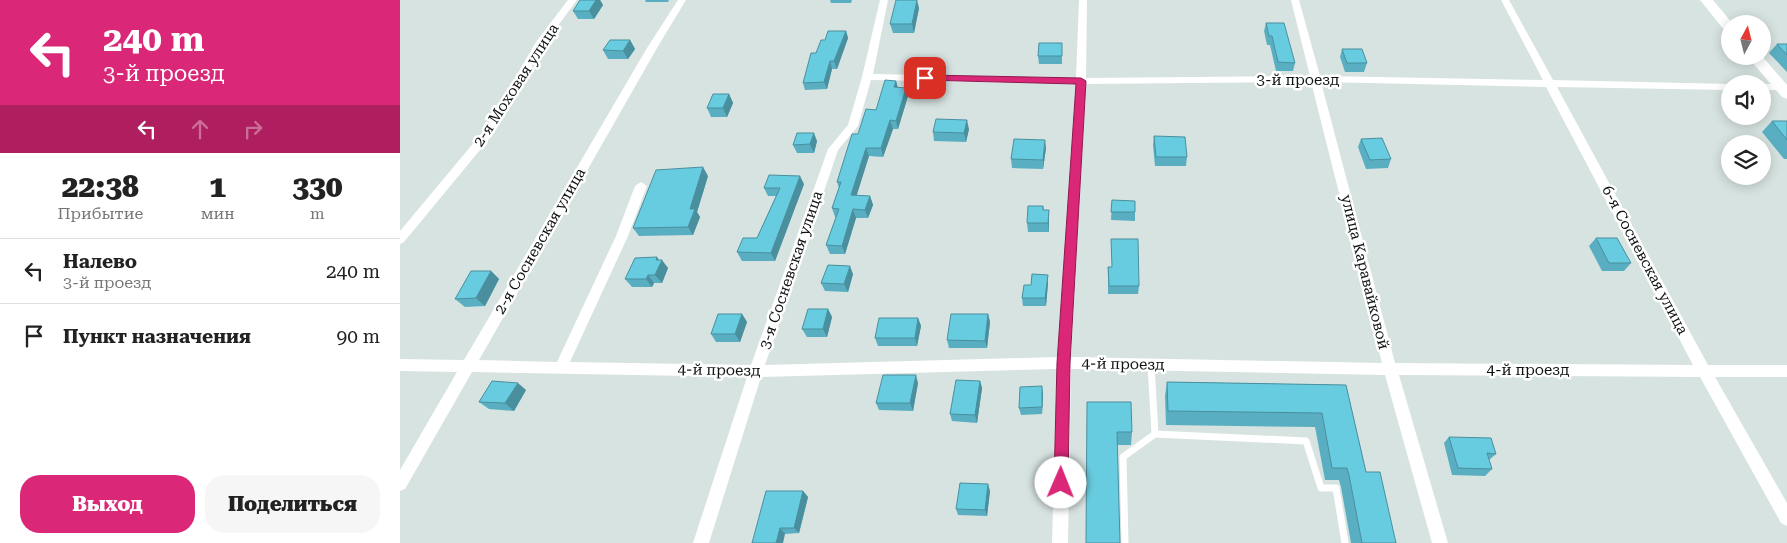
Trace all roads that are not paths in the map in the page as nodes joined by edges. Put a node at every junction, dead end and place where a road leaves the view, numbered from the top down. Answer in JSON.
{"nodes":[{"id":1,"x":573,"y":0,"type":"edge"},
{"id":2,"x":682,"y":0,"type":"edge"},
{"id":3,"x":884,"y":0,"type":"edge"},
{"id":4,"x":1083,"y":0,"type":"edge"},
{"id":5,"x":1294,"y":0,"type":"edge"},
{"id":6,"x":1505,"y":0,"type":"edge"},
{"id":7,"x":1706,"y":0,"type":"edge"},
{"id":8,"x":1721,"y":18,"type":"edge"},
{"id":9,"x":1762,"y":65,"type":"edge"},
{"id":10,"x":867,"y":77,"type":"junction"},
{"id":11,"x":1317,"y":80,"type":"junction"},
{"id":12,"x":1081,"y":81,"type":"junction"},
{"id":13,"x":1551,"y":85,"type":"junction"},
{"id":14,"x":1721,"y":87,"type":"edge"},
{"id":15,"x":1771,"y":88,"type":"edge"},
{"id":16,"x":1785,"y":89,"type":"edge"},
{"id":17,"x":641,"y":186,"type":"dead end"},
{"id":18,"x":400,"y":238,"type":"edge"},
{"id":19,"x":1064,"y":363,"type":"junction"},
{"id":20,"x":469,"y":364,"type":"junction"},
{"id":21,"x":400,"y":365,"type":"edge"},
{"id":22,"x":1151,"y":365,"type":"junction"},
{"id":23,"x":561,"y":367,"type":"junction"},
{"id":24,"x":1390,"y":369,"type":"junction"},
{"id":25,"x":756,"y":371,"type":"junction"},
{"id":26,"x":1704,"y":371,"type":"junction"},
{"id":27,"x":1787,"y":372,"type":"edge"},
{"id":28,"x":1155,"y":434,"type":"junction"},
{"id":29,"x":400,"y":484,"type":"edge"},
{"id":30,"x":1787,"y":518,"type":"edge"},
{"id":31,"x":701,"y":543,"type":"edge"},
{"id":32,"x":1060,"y":543,"type":"edge"},
{"id":33,"x":1125,"y":543,"type":"edge"},
{"id":34,"x":1345,"y":543,"type":"edge"},
{"id":35,"x":1440,"y":543,"type":"edge"}],
"edges":[{"from":1,"to":18,"type":"street","name":"2-я Моховая улица"},
{"from":2,"to":20,"type":"street","name":"2-я Сосневская улица"},
{"from":3,"to":10,"type":"street","name":"3-я Сосневская улица"},
{"from":4,"to":12,"type":"street"},
{"from":5,"to":11,"type":"street","name":"улица Каравайковой"},
{"from":6,"to":13,"type":"street","name":"6-я Сосневская улица"},
{"from":7,"to":8,"type":"main road"},
{"from":9,"to":16,"type":"main road"},
{"from":10,"to":12,"type":"street","name":"3-й проезд"},
{"from":10,"to":25,"type":"street","name":"3-я Сосневская улица"},
{"from":11,"to":12,"type":"street","name":"3-й проезд"},
{"from":11,"to":13,"type":"street","name":"3-й проезд"},
{"from":11,"to":24,"type":"street","name":"улица Каравайковой"},
{"from":12,"to":19,"type":"street"},
{"from":13,"to":14,"type":"street","name":"3-й проезд"},
{"from":13,"to":26,"type":"street","name":"6-я Сосневская улица"},
{"from":15,"to":16,"type":"street"},
{"from":17,"to":23,"type":"street"},
{"from":19,"to":22,"type":"street","name":"4-й проезд"},
{"from":19,"to":25,"type":"street","name":"4-й проезд"},
{"from":19,"to":32,"type":"street"},
{"from":20,"to":21,"type":"street","name":"4-й проезд"},
{"from":20,"to":23,"type":"street","name":"4-й проезд"},
{"from":20,"to":29,"type":"street","name":"2-я Сосневская улица"},
{"from":22,"to":24,"type":"street","name":"4-й проезд"},
{"from":22,"to":28,"type":"lane"},
{"from":23,"to":25,"type":"street","name":"4-й проезд"},
{"from":24,"to":26,"type":"street","name":"4-й проезд"},
{"from":24,"to":35,"type":"street","name":"улица Каравайковой"},
{"from":25,"to":31,"type":"street","name":"3-я Сосневская улица"},
{"from":26,"to":27,"type":"street","name":"4-й проезд"},
{"from":26,"to":30,"type":"street","name":"6-я Сосневская улица"},
{"from":28,"to":33,"type":"lane"},
{"from":28,"to":34,"type":"lane"}]}
